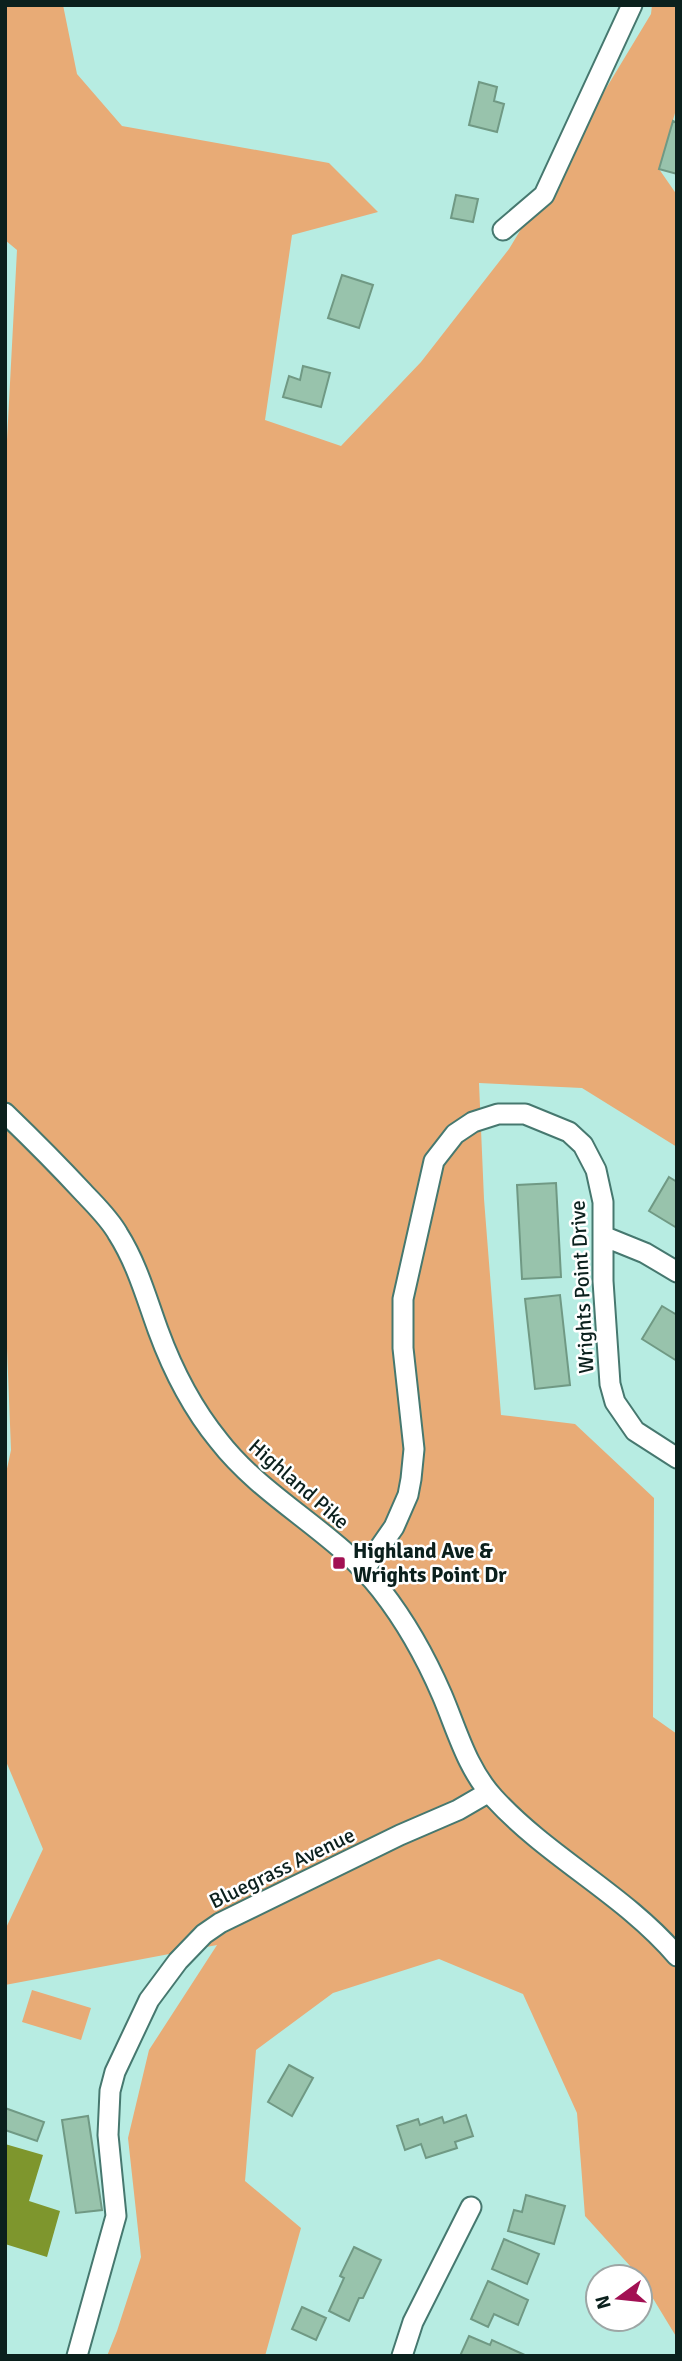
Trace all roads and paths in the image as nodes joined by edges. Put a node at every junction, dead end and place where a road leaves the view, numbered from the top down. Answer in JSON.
{"nodes":[{"id":1,"x":632,"y":5,"type":"edge"},
{"id":2,"x":503,"y":230,"type":"dead end"},
{"id":3,"x":5,"y":1113,"type":"edge"},
{"id":4,"x":603,"y":1236,"type":"junction"},
{"id":5,"x":677,"y":1272,"type":"edge"},
{"id":6,"x":677,"y":1458,"type":"edge"},
{"id":7,"x":364,"y":1570,"type":"junction"},
{"id":8,"x":489,"y":1792,"type":"junction"},
{"id":9,"x":677,"y":1956,"type":"edge"},
{"id":10,"x":471,"y":2207,"type":"dead end"},
{"id":11,"x":77,"y":2356,"type":"edge"},
{"id":12,"x":402,"y":2356,"type":"edge"}],
"edges":[{"from":1,"to":2,"type":"street"},
{"from":3,"to":7,"type":"street","name":"Highland Pike"},
{"from":4,"to":5,"type":"street"},
{"from":4,"to":6,"type":"street","name":"Wrights Point Drive"},
{"from":4,"to":7,"type":"street","name":"Wrights Point Drive"},
{"from":7,"to":8,"type":"street","name":"Highland Pike"},
{"from":8,"to":9,"type":"street","name":"Highland Pike"},
{"from":8,"to":11,"type":"street","name":"Bluegrass Avenue"},
{"from":10,"to":12,"type":"street"}]}
